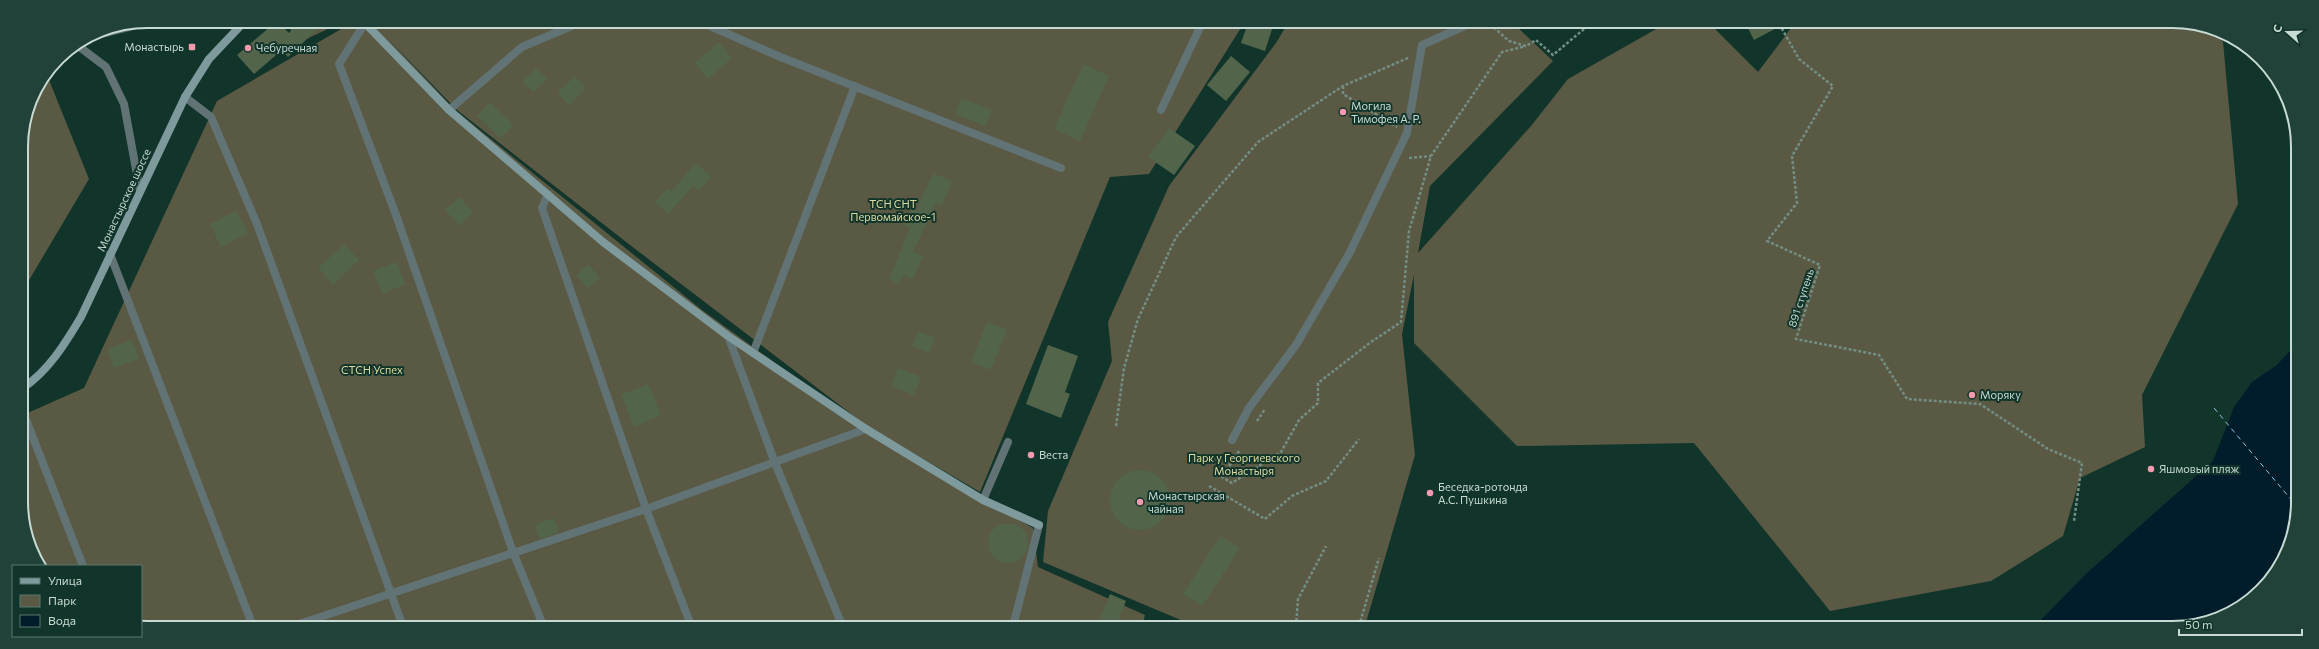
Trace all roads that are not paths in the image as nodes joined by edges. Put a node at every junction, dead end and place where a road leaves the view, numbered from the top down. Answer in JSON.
{"nodes":[{"id":1,"x":239,"y":28,"type":"edge"},
{"id":2,"x":360,"y":28,"type":"edge"},
{"id":3,"x":370,"y":28,"type":"edge"},
{"id":4,"x":567,"y":28,"type":"edge"},
{"id":5,"x":715,"y":28,"type":"edge"},
{"id":6,"x":1200,"y":28,"type":"edge"},
{"id":7,"x":1460,"y":28,"type":"edge"},
{"id":8,"x":81,"y":48,"type":"edge"},
{"id":9,"x":855,"y":86,"type":"junction"},
{"id":10,"x":185,"y":97,"type":"junction"},
{"id":11,"x":449,"y":110,"type":"junction"},
{"id":12,"x":1161,"y":110,"type":"dead end"},
{"id":13,"x":1061,"y":168,"type":"dead end"},
{"id":14,"x":140,"y":191,"type":"junction"},
{"id":15,"x":548,"y":194,"type":"junction"},
{"id":16,"x":110,"y":254,"type":"junction"},
{"id":17,"x":728,"y":336,"type":"junction"},
{"id":18,"x":753,"y":353,"type":"junction"},
{"id":19,"x":28,"y":385,"type":"edge"},
{"id":20,"x":28,"y":425,"type":"edge"},
{"id":21,"x":866,"y":429,"type":"junction"},
{"id":22,"x":1232,"y":440,"type":"dead end"},
{"id":23,"x":1008,"y":442,"type":"dead end"},
{"id":24,"x":776,"y":463,"type":"junction"},
{"id":25,"x":983,"y":500,"type":"junction"},
{"id":26,"x":646,"y":509,"type":"junction"},
{"id":27,"x":1039,"y":525,"type":"joint"},
{"id":28,"x":513,"y":552,"type":"junction"},
{"id":29,"x":83,"y":565,"type":"edge"},
{"id":30,"x":391,"y":593,"type":"junction"},
{"id":31,"x":251,"y":621,"type":"edge"},
{"id":32,"x":309,"y":621,"type":"edge"},
{"id":33,"x":401,"y":621,"type":"edge"},
{"id":34,"x":540,"y":621,"type":"edge"},
{"id":35,"x":689,"y":621,"type":"edge"},
{"id":36,"x":840,"y":621,"type":"edge"},
{"id":37,"x":1014,"y":621,"type":"edge"}],
"edges":[{"from":1,"to":10,"type":"main road","name":"Монастырское шоссе"},
{"from":2,"to":28,"type":"street"},
{"from":3,"to":11,"type":"main road"},
{"from":4,"to":11,"type":"street"},
{"from":5,"to":9,"type":"street"},
{"from":6,"to":12,"type":"street"},
{"from":7,"to":22,"type":"street"},
{"from":8,"to":14,"type":"street"},
{"from":9,"to":13,"type":"street"},
{"from":9,"to":18,"type":"street"},
{"from":10,"to":14,"type":"main road","name":"Монастырское шоссе"},
{"from":10,"to":30,"type":"street"},
{"from":11,"to":15,"type":"main road"},
{"from":14,"to":16,"type":"main road","name":"Монастырское шоссе"},
{"from":15,"to":17,"type":"main road"},
{"from":15,"to":26,"type":"street"},
{"from":16,"to":19,"type":"main road","name":"Монастырское шоссе"},
{"from":16,"to":31,"type":"street"},
{"from":17,"to":18,"type":"main road"},
{"from":17,"to":24,"type":"street"},
{"from":18,"to":21,"type":"main road"},
{"from":20,"to":29,"type":"street"},
{"from":21,"to":24,"type":"street"},
{"from":21,"to":25,"type":"main road"},
{"from":23,"to":25,"type":"street"},
{"from":24,"to":26,"type":"street"},
{"from":24,"to":36,"type":"street"},
{"from":25,"to":27,"type":"main road"},
{"from":26,"to":28,"type":"street"},
{"from":26,"to":35,"type":"street"},
{"from":27,"to":37,"type":"street"},
{"from":28,"to":30,"type":"street"},
{"from":28,"to":34,"type":"street"},
{"from":30,"to":32,"type":"street"},
{"from":30,"to":33,"type":"street"}]}
